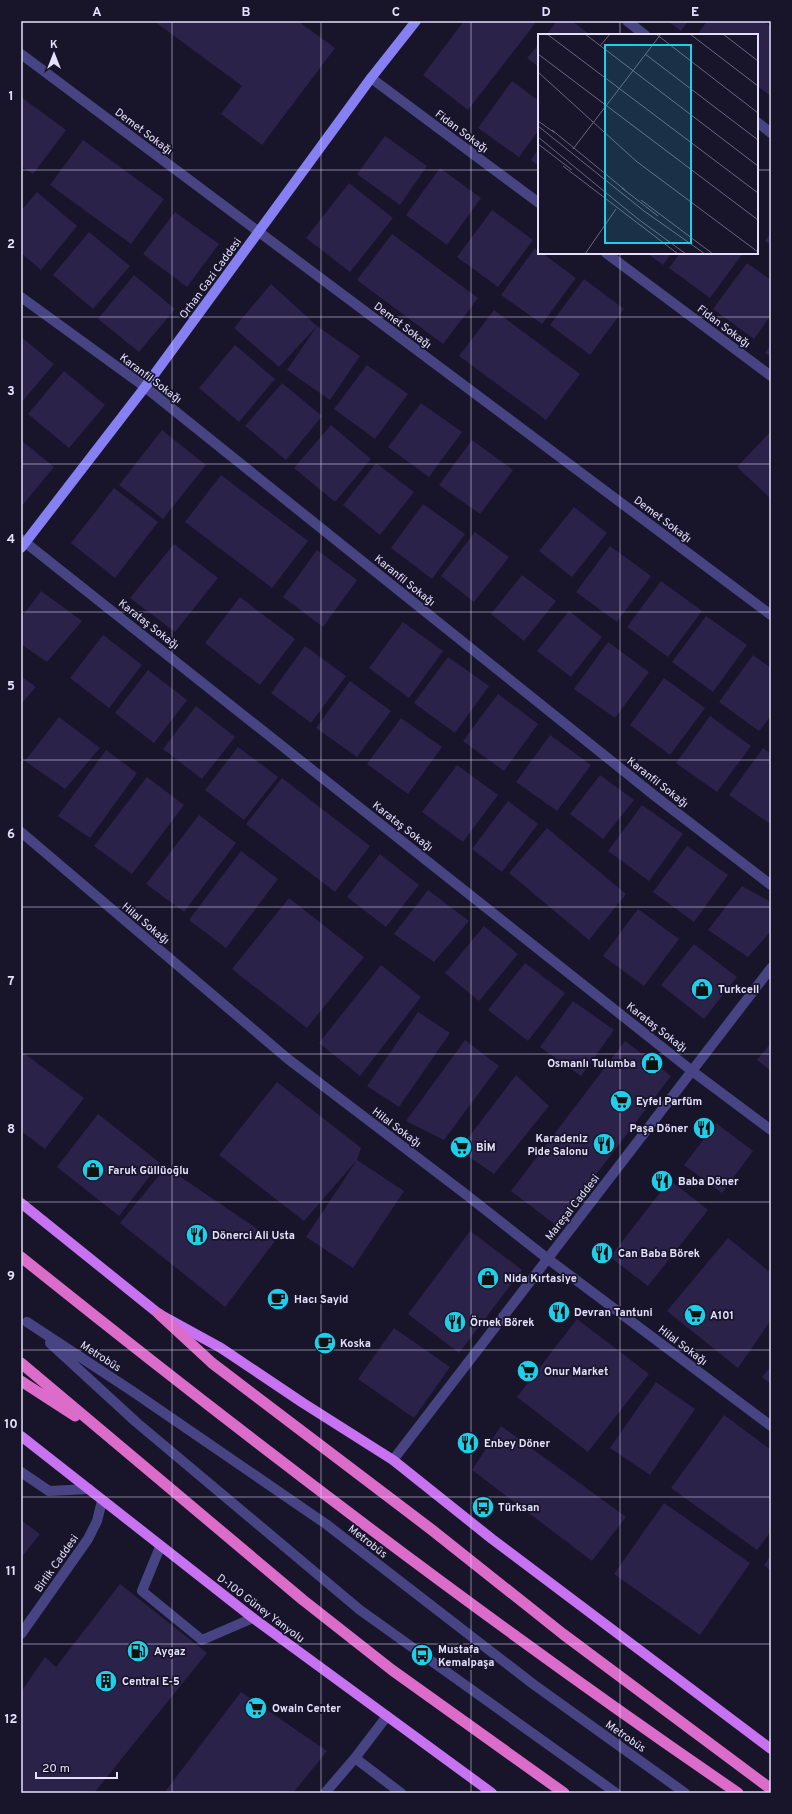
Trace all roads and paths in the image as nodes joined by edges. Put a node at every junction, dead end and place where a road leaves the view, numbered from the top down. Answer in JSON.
{"nodes":[{"id":1,"x":416,"y":21,"type":"edge"},
{"id":2,"x":627,"y":21,"type":"edge"},
{"id":3,"x":644,"y":34,"type":"edge"},
{"id":4,"x":21,"y":54,"type":"edge"},
{"id":5,"x":371,"y":78,"type":"junction"},
{"id":6,"x":758,"y":123,"type":"edge"},
{"id":7,"x":771,"y":133,"type":"edge"},
{"id":8,"x":538,"y":202,"type":"edge"},
{"id":9,"x":259,"y":232,"type":"junction"},
{"id":10,"x":607,"y":254,"type":"edge"},
{"id":11,"x":21,"y":297,"type":"edge"},
{"id":12,"x":771,"y":376,"type":"edge"},
{"id":13,"x":145,"y":387,"type":"junction"},
{"id":14,"x":22,"y":543,"type":"edge"},
{"id":15,"x":771,"y":615,"type":"edge"},
{"id":16,"x":21,"y":832,"type":"edge"},
{"id":17,"x":771,"y":885,"type":"edge"},
{"id":18,"x":771,"y":968,"type":"edge"},
{"id":19,"x":692,"y":1071,"type":"junction"},
{"id":20,"x":771,"y":1130,"type":"edge"},
{"id":21,"x":21,"y":1203,"type":"edge"},
{"id":22,"x":21,"y":1257,"type":"edge"},
{"id":23,"x":548,"y":1259,"type":"junction"},
{"id":24,"x":159,"y":1314,"type":"junction"},
{"id":25,"x":24,"y":1320,"type":"edge"},
{"id":26,"x":21,"y":1363,"type":"edge"},
{"id":27,"x":21,"y":1381,"type":"edge"},
{"id":28,"x":771,"y":1426,"type":"edge"},
{"id":29,"x":21,"y":1436,"type":"edge"},
{"id":30,"x":117,"y":1443,"type":"junction"},
{"id":31,"x":393,"y":1460,"type":"junction"},
{"id":32,"x":21,"y":1472,"type":"edge"},
{"id":33,"x":89,"y":1489,"type":"junction"},
{"id":34,"x":102,"y":1501,"type":"junction"},
{"id":35,"x":160,"y":1547,"type":"junction"},
{"id":36,"x":253,"y":1618,"type":"junction"},
{"id":37,"x":21,"y":1634,"type":"edge"},
{"id":38,"x":387,"y":1716,"type":"junction"},
{"id":39,"x":771,"y":1749,"type":"edge"},
{"id":40,"x":355,"y":1758,"type":"junction"},
{"id":41,"x":771,"y":1789,"type":"edge"},
{"id":42,"x":325,"y":1793,"type":"edge"},
{"id":43,"x":401,"y":1793,"type":"edge"},
{"id":44,"x":492,"y":1793,"type":"edge"},
{"id":45,"x":564,"y":1793,"type":"edge"},
{"id":46,"x":616,"y":1793,"type":"edge"},
{"id":47,"x":685,"y":1793,"type":"edge"},
{"id":48,"x":738,"y":1793,"type":"edge"}],
"edges":[{"from":1,"to":5,"type":"main road","name":"Orhan Gazi Caddesi"},
{"from":2,"to":3,"type":"street"},
{"from":4,"to":9,"type":"street","name":"Demet Sokağı"},
{"from":5,"to":8,"type":"street","name":"Fidan Sokağı"},
{"from":5,"to":9,"type":"main road","name":"Orhan Gazi Caddesi"},
{"from":6,"to":7,"type":"street"},
{"from":9,"to":13,"type":"main road","name":"Orhan Gazi Caddesi"},
{"from":9,"to":15,"type":"street","name":"Demet Sokağı"},
{"from":10,"to":12,"type":"street","name":"Fidan Sokağı"},
{"from":11,"to":13,"type":"street","name":"Karanfil Sokağı"},
{"from":13,"to":14,"type":"main road","name":"Orhan Gazi Caddesi"},
{"from":13,"to":17,"type":"street","name":"Karanfil Sokağı"},
{"from":14,"to":19,"type":"street","name":"Karataş Sokağı"},
{"from":16,"to":23,"type":"street","name":"Hilal Sokağı"},
{"from":18,"to":19,"type":"street","name":"Mareşal Caddesi"},
{"from":19,"to":20,"type":"street","name":"Karataş Sokağı"},
{"from":19,"to":23,"type":"street","name":"Mareşal Caddesi"},
{"from":21,"to":24,"type":"main road"},
{"from":22,"to":48,"type":"highway"},
{"from":23,"to":28,"type":"street","name":"Hilal Sokağı"},
{"from":23,"to":31,"type":"street","name":"Mareşal Caddesi"},
{"from":24,"to":31,"type":"main road"},
{"from":24,"to":41,"type":"highway"},
{"from":25,"to":46,"type":"street","name":"Metrobüs"},
{"from":25,"to":47,"type":"street","name":"Metrobüs"},
{"from":26,"to":30,"type":"highway"},
{"from":27,"to":30,"type":"highway"},
{"from":29,"to":33,"type":"main road","name":"D-100 Güney Yanyolu"},
{"from":30,"to":45,"type":"highway"},
{"from":31,"to":39,"type":"main road"},
{"from":32,"to":33,"type":"street"},
{"from":33,"to":34,"type":"main road","name":"D-100 Güney Yanyolu"},
{"from":34,"to":35,"type":"main road","name":"D-100 Güney Yanyolu"},
{"from":34,"to":37,"type":"street","name":"Birlik Caddesi"},
{"from":35,"to":36,"type":"main road","name":"D-100 Güney Yanyolu"},
{"from":35,"to":36,"type":"street"},
{"from":36,"to":38,"type":"main road","name":"D-100 Güney Yanyolu"},
{"from":38,"to":40,"type":"street"},
{"from":38,"to":44,"type":"main road","name":"D-100 Güney Yanyolu"},
{"from":40,"to":42,"type":"street"},
{"from":40,"to":43,"type":"street"}]}
